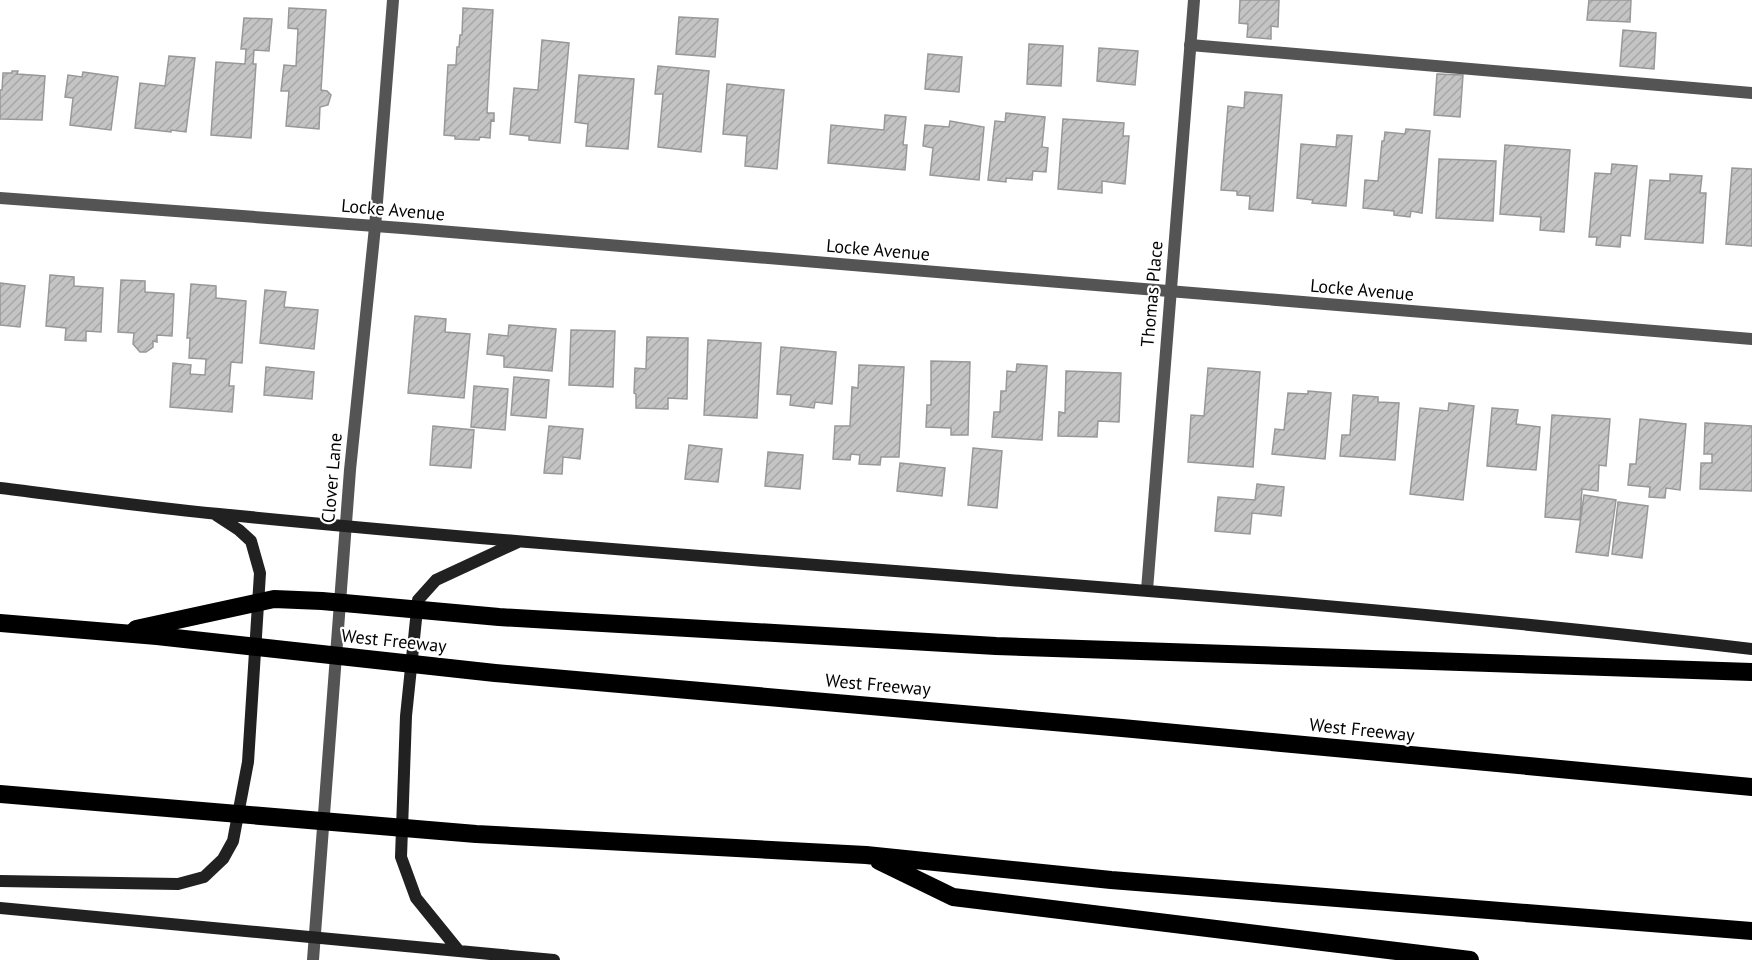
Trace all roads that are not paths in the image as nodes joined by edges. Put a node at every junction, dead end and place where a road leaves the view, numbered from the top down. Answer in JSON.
{"nodes":[{"id":1,"x":393,"y":0,"type":"edge"},
{"id":2,"x":1194,"y":0,"type":"edge"},
{"id":3,"x":1190,"y":45,"type":"junction"},
{"id":4,"x":1752,"y":93,"type":"edge"},
{"id":5,"x":0,"y":198,"type":"edge"},
{"id":6,"x":375,"y":226,"type":"junction"},
{"id":7,"x":1170,"y":293,"type":"junction"},
{"id":8,"x":1752,"y":339,"type":"edge"},
{"id":9,"x":0,"y":488,"type":"edge"},
{"id":10,"x":215,"y":514,"type":"junction"},
{"id":11,"x":346,"y":526,"type":"junction"},
{"id":12,"x":519,"y":542,"type":"junction"},
{"id":13,"x":1147,"y":590,"type":"junction"},
{"id":14,"x":0,"y":623,"type":"edge"},
{"id":15,"x":120,"y":632,"type":"junction"},
{"id":16,"x":1752,"y":649,"type":"edge"},
{"id":17,"x":1752,"y":672,"type":"edge"},
{"id":18,"x":1752,"y":787,"type":"edge"},
{"id":19,"x":0,"y":794,"type":"edge"},
{"id":20,"x":866,"y":855,"type":"junction"},
{"id":21,"x":0,"y":880,"type":"edge"},
{"id":22,"x":0,"y":908,"type":"edge"},
{"id":23,"x":1752,"y":931,"type":"edge"},
{"id":24,"x":315,"y":938,"type":"junction"},
{"id":25,"x":459,"y":951,"type":"junction"},
{"id":26,"x":313,"y":960,"type":"edge"},
{"id":27,"x":554,"y":960,"type":"edge"},
{"id":28,"x":1470,"y":960,"type":"edge"}],
"edges":[{"from":1,"to":6,"type":"street","name":"Clover Lane"},
{"from":2,"to":3,"type":"street","name":"Thomas Place"},
{"from":3,"to":4,"type":"street"},
{"from":3,"to":7,"type":"street","name":"Thomas Place"},
{"from":5,"to":6,"type":"street","name":"Locke Avenue"},
{"from":6,"to":7,"type":"street","name":"Locke Avenue"},
{"from":6,"to":11,"type":"street","name":"Clover Lane"},
{"from":7,"to":8,"type":"street","name":"Locke Avenue"},
{"from":7,"to":13,"type":"street","name":"Thomas Place"},
{"from":9,"to":10,"type":"main road"},
{"from":10,"to":11,"type":"main road"},
{"from":10,"to":21,"type":"main road"},
{"from":11,"to":12,"type":"main road"},
{"from":11,"to":24,"type":"street","name":"Clover Lane"},
{"from":12,"to":13,"type":"main road"},
{"from":12,"to":25,"type":"main road"},
{"from":13,"to":16,"type":"main road"},
{"from":14,"to":15,"type":"highway","name":"West Freeway"},
{"from":15,"to":17,"type":"highway"},
{"from":15,"to":18,"type":"highway","name":"West Freeway"},
{"from":19,"to":20,"type":"highway"},
{"from":20,"to":23,"type":"highway"},
{"from":20,"to":28,"type":"highway"},
{"from":22,"to":24,"type":"main road"},
{"from":24,"to":25,"type":"main road"},
{"from":24,"to":26,"type":"street","name":"Clover Lane"},
{"from":25,"to":27,"type":"main road"}]}
